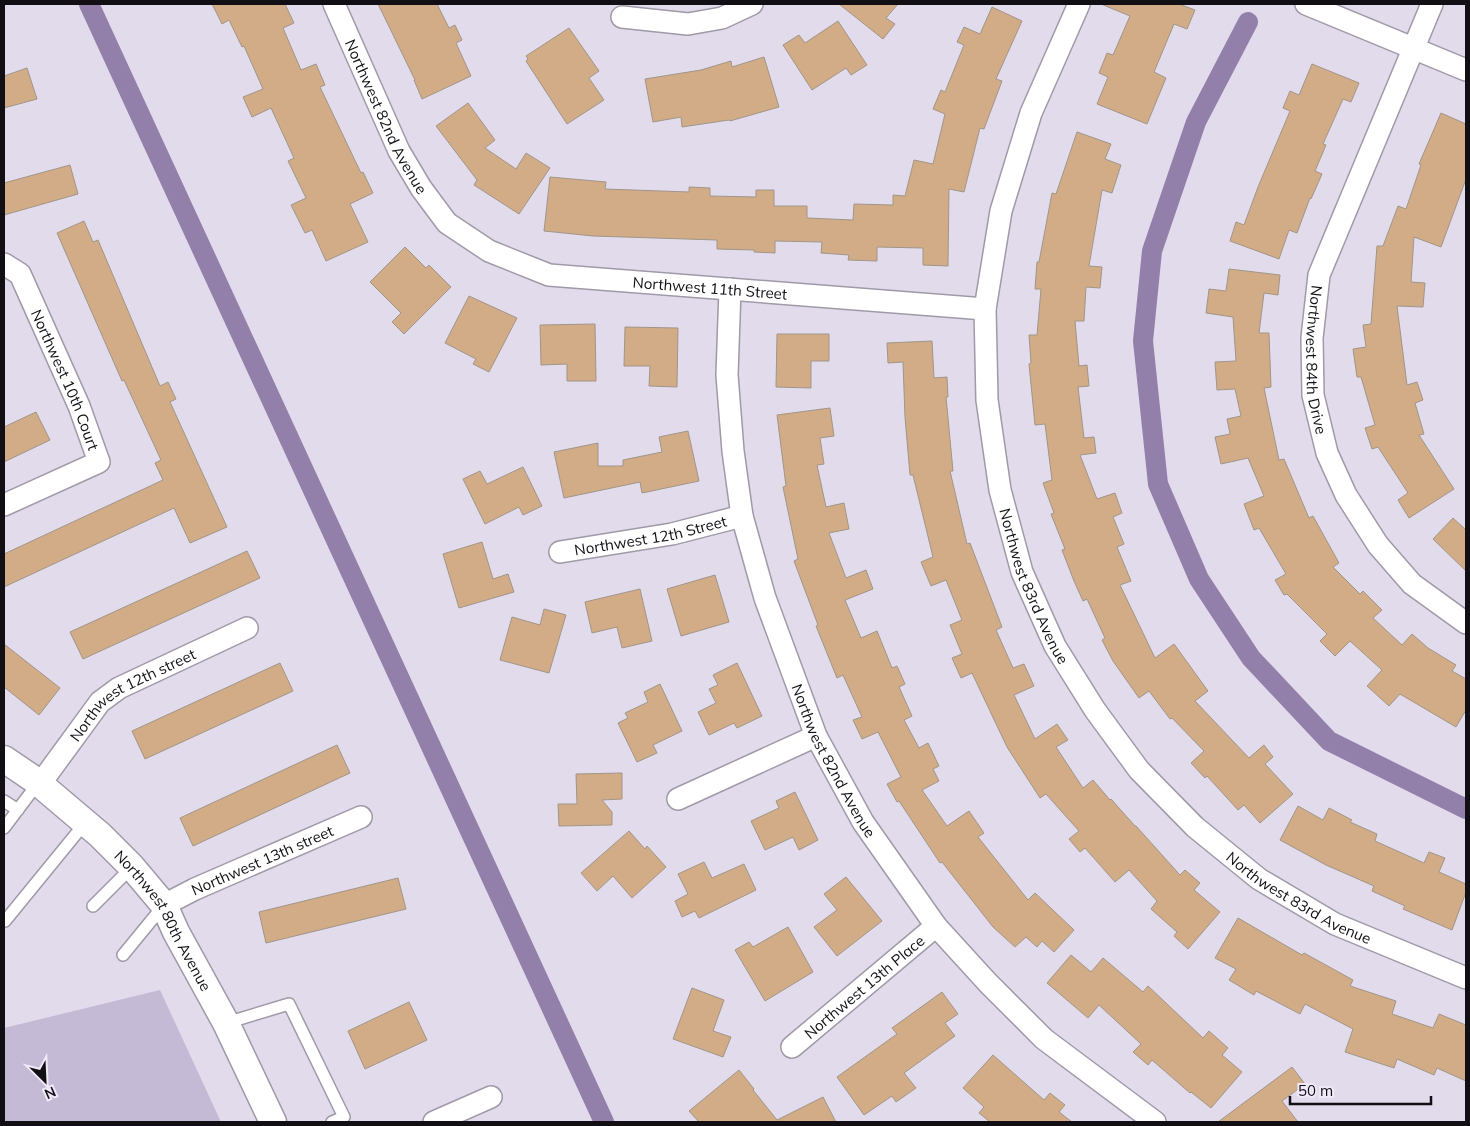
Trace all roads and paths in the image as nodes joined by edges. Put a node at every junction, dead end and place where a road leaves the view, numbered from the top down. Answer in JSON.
{"nodes":[{"id":1,"x":334,"y":4,"type":"edge"},
{"id":2,"x":752,"y":4,"type":"edge"},
{"id":3,"x":1079,"y":4,"type":"edge"},
{"id":4,"x":1306,"y":4,"type":"edge"},
{"id":5,"x":1432,"y":4,"type":"edge"},
{"id":6,"x":622,"y":17,"type":"dead end"},
{"id":7,"x":1413,"y":48,"type":"junction"},
{"id":8,"x":1466,"y":70,"type":"edge"},
{"id":9,"x":447,"y":223,"type":"joint"},
{"id":10,"x":4,"y":264,"type":"edge"},
{"id":11,"x":730,"y":289,"type":"junction"},
{"id":12,"x":985,"y":309,"type":"junction"},
{"id":13,"x":4,"y":505,"type":"edge"},
{"id":14,"x":742,"y":516,"type":"junction"},
{"id":15,"x":560,"y":552,"type":"dead end"},
{"id":16,"x":1466,"y":623,"type":"edge"},
{"id":17,"x":246,"y":628,"type":"dead end"},
{"id":18,"x":816,"y":736,"type":"junction"},
{"id":19,"x":4,"y":759,"type":"edge"},
{"id":20,"x":39,"y":784,"type":"junction"},
{"id":21,"x":678,"y":799,"type":"dead end"},
{"id":22,"x":4,"y":801,"type":"edge"},
{"id":23,"x":18,"y":810,"type":"junction"},
{"id":24,"x":361,"y":816,"type":"dead end"},
{"id":25,"x":85,"y":822,"type":"junction"},
{"id":26,"x":4,"y":828,"type":"edge"},
{"id":27,"x":132,"y":867,"type":"junction"},
{"id":28,"x":164,"y":905,"type":"junction"},
{"id":29,"x":93,"y":906,"type":"dead end"},
{"id":30,"x":5,"y":921,"type":"dead end"},
{"id":31,"x":936,"y":926,"type":"junction"},
{"id":32,"x":123,"y":955,"type":"dead end"},
{"id":33,"x":1466,"y":978,"type":"edge"},
{"id":34,"x":226,"y":1024,"type":"junction"},
{"id":35,"x":792,"y":1048,"type":"dead end"},
{"id":36,"x":491,"y":1097,"type":"dead end"},
{"id":37,"x":273,"y":1122,"type":"edge"},
{"id":38,"x":332,"y":1122,"type":"edge"},
{"id":39,"x":434,"y":1122,"type":"edge"},
{"id":40,"x":1155,"y":1122,"type":"edge"}],
"edges":[{"from":1,"to":9,"type":"street","name":"Northwest 82nd Avenue"},
{"from":2,"to":6,"type":"street"},
{"from":3,"to":12,"type":"street","name":"Northwest 83rd Avenue"},
{"from":4,"to":7,"type":"street"},
{"from":5,"to":7,"type":"street","name":"Northwest 84th Drive"},
{"from":7,"to":8,"type":"street"},
{"from":7,"to":16,"type":"street","name":"Northwest 84th Drive"},
{"from":9,"to":11,"type":"street","name":"Northwest 11th Street"},
{"from":10,"to":13,"type":"street","name":"Northwest 10th Court"},
{"from":11,"to":12,"type":"street","name":"Northwest 11th Street"},
{"from":11,"to":14,"type":"street","name":"Northwest 82nd Avenue"},
{"from":12,"to":33,"type":"street","name":"Northwest 83rd Avenue"},
{"from":14,"to":15,"type":"street","name":"Northwest 12th Street"},
{"from":14,"to":18,"type":"street","name":"Northwest 82nd Avenue"},
{"from":17,"to":20,"type":"street","name":"Northwest 12th street"},
{"from":18,"to":21,"type":"street"},
{"from":18,"to":31,"type":"street","name":"Northwest 82nd Avenue"},
{"from":19,"to":20,"type":"street","name":"Northwest 80th Avenue"},
{"from":20,"to":23,"type":"lane"},
{"from":20,"to":25,"type":"street","name":"Northwest 80th Avenue"},
{"from":22,"to":23,"type":"lane"},
{"from":23,"to":26,"type":"lane"},
{"from":24,"to":28,"type":"street","name":"Northwest 13th street"},
{"from":25,"to":27,"type":"street","name":"Northwest 80th Avenue"},
{"from":25,"to":30,"type":"lane"},
{"from":27,"to":28,"type":"street","name":"Northwest 80th Avenue"},
{"from":27,"to":29,"type":"lane"},
{"from":28,"to":32,"type":"lane"},
{"from":28,"to":34,"type":"street","name":"Northwest 80th Avenue"},
{"from":31,"to":35,"type":"street","name":"Northwest 13th Place"},
{"from":31,"to":40,"type":"street","name":"Northwest 82nd Avenue"},
{"from":34,"to":37,"type":"street","name":"Northwest 80th Avenue"},
{"from":34,"to":38,"type":"lane"},
{"from":36,"to":39,"type":"street"}]}
